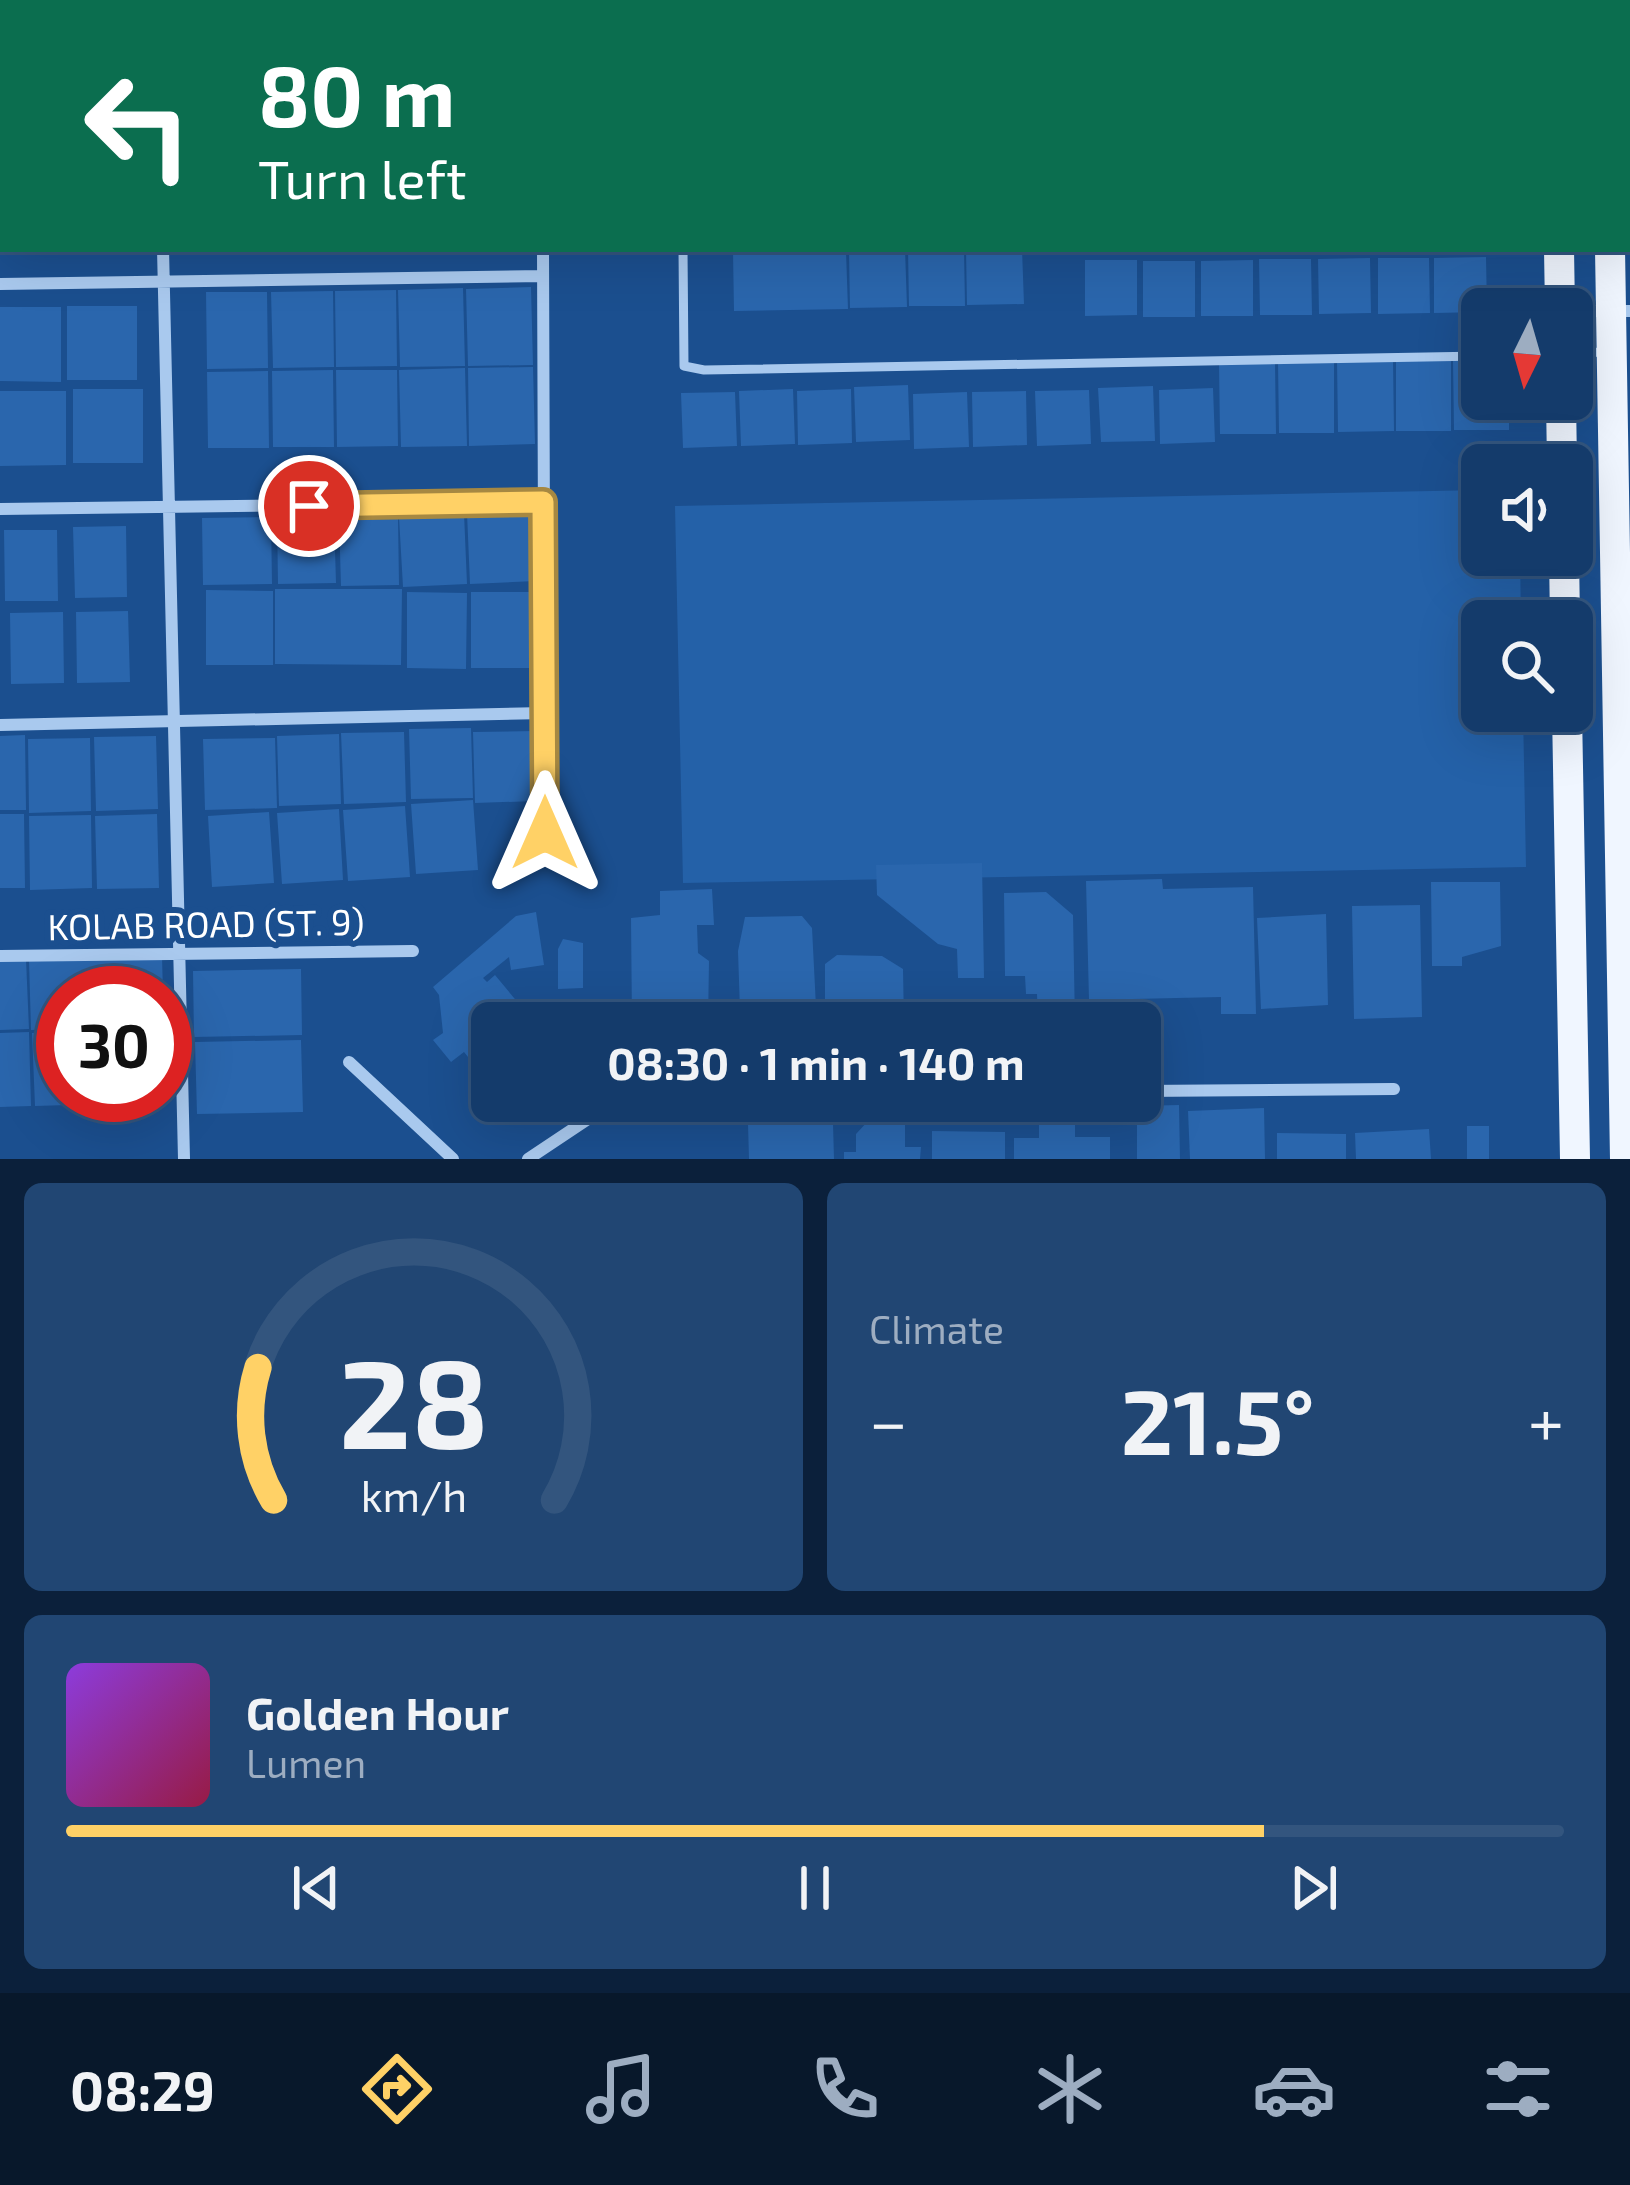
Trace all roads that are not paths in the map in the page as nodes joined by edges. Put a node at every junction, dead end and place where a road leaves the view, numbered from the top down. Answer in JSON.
{"nodes":[{"id":1,"x":164,"y":252,"type":"edge"},
{"id":2,"x":543,"y":252,"type":"edge"},
{"id":3,"x":683,"y":252,"type":"edge"},
{"id":4,"x":1558,"y":252,"type":"edge"},
{"id":5,"x":1611,"y":252,"type":"edge"},
{"id":6,"x":543,"y":276,"type":"junction"},
{"id":7,"x":164,"y":281,"type":"junction"},
{"id":8,"x":0,"y":284,"type":"edge"},
{"id":9,"x":1559,"y":288,"type":"edge"},
{"id":10,"x":1621,"y":311,"type":"edge"},
{"id":11,"x":1593,"y":352,"type":"edge"},
{"id":12,"x":1612,"y":352,"type":"junction"},
{"id":13,"x":1461,"y":356,"type":"edge"},
{"id":14,"x":543,"y":502,"type":"junction"},
{"id":15,"x":169,"y":508,"type":"junction"},
{"id":16,"x":0,"y":509,"type":"edge"},
{"id":17,"x":1622,"y":537,"type":"edge"},
{"id":18,"x":544,"y":713,"type":"junction"},
{"id":19,"x":174,"y":721,"type":"junction"},
{"id":20,"x":0,"y":725,"type":"edge"},
{"id":21,"x":1567,"y":732,"type":"edge"},
{"id":22,"x":1624,"y":741,"type":"edge"},
{"id":23,"x":545,"y":833,"type":"dead end"},
{"id":24,"x":413,"y":951,"type":"dead end"},
{"id":25,"x":179,"y":953,"type":"junction"},
{"id":26,"x":0,"y":956,"type":"edge"},
{"id":27,"x":349,"y":1062,"type":"dead end"},
{"id":28,"x":1394,"y":1089,"type":"dead end"},
{"id":29,"x":1161,"y":1091,"type":"edge"},
{"id":30,"x":583,"y":1122,"type":"edge"},
{"id":31,"x":184,"y":1159,"type":"edge"},
{"id":32,"x":453,"y":1159,"type":"edge"},
{"id":33,"x":527,"y":1159,"type":"edge"},
{"id":34,"x":1575,"y":1159,"type":"edge"},
{"id":35,"x":1625,"y":1159,"type":"edge"}],
"edges":[{"from":1,"to":7,"type":"street"},
{"from":2,"to":6,"type":"street"},
{"from":3,"to":13,"type":"lane"},
{"from":4,"to":9,"type":"main road"},
{"from":5,"to":10,"type":"main road"},
{"from":6,"to":7,"type":"street"},
{"from":6,"to":14,"type":"street"},
{"from":7,"to":8,"type":"street"},
{"from":7,"to":15,"type":"street"},
{"from":10,"to":12,"type":"main road"},
{"from":11,"to":12,"type":"lane"},
{"from":12,"to":17,"type":"main road"},
{"from":14,"to":15,"type":"street"},
{"from":14,"to":18,"type":"street"},
{"from":15,"to":16,"type":"street"},
{"from":15,"to":19,"type":"street"},
{"from":17,"to":22,"type":"main road"},
{"from":18,"to":19,"type":"street"},
{"from":18,"to":23,"type":"street"},
{"from":19,"to":20,"type":"street"},
{"from":19,"to":25,"type":"street"},
{"from":21,"to":34,"type":"main road"},
{"from":22,"to":35,"type":"main road"},
{"from":24,"to":25,"type":"street","name":"KOLAB ROAD (ST. 9)"},
{"from":25,"to":26,"type":"street","name":"KOLAB ROAD (ST. 9)"},
{"from":25,"to":31,"type":"street"},
{"from":27,"to":32,"type":"street"},
{"from":28,"to":29,"type":"street"},
{"from":30,"to":33,"type":"street"}]}
